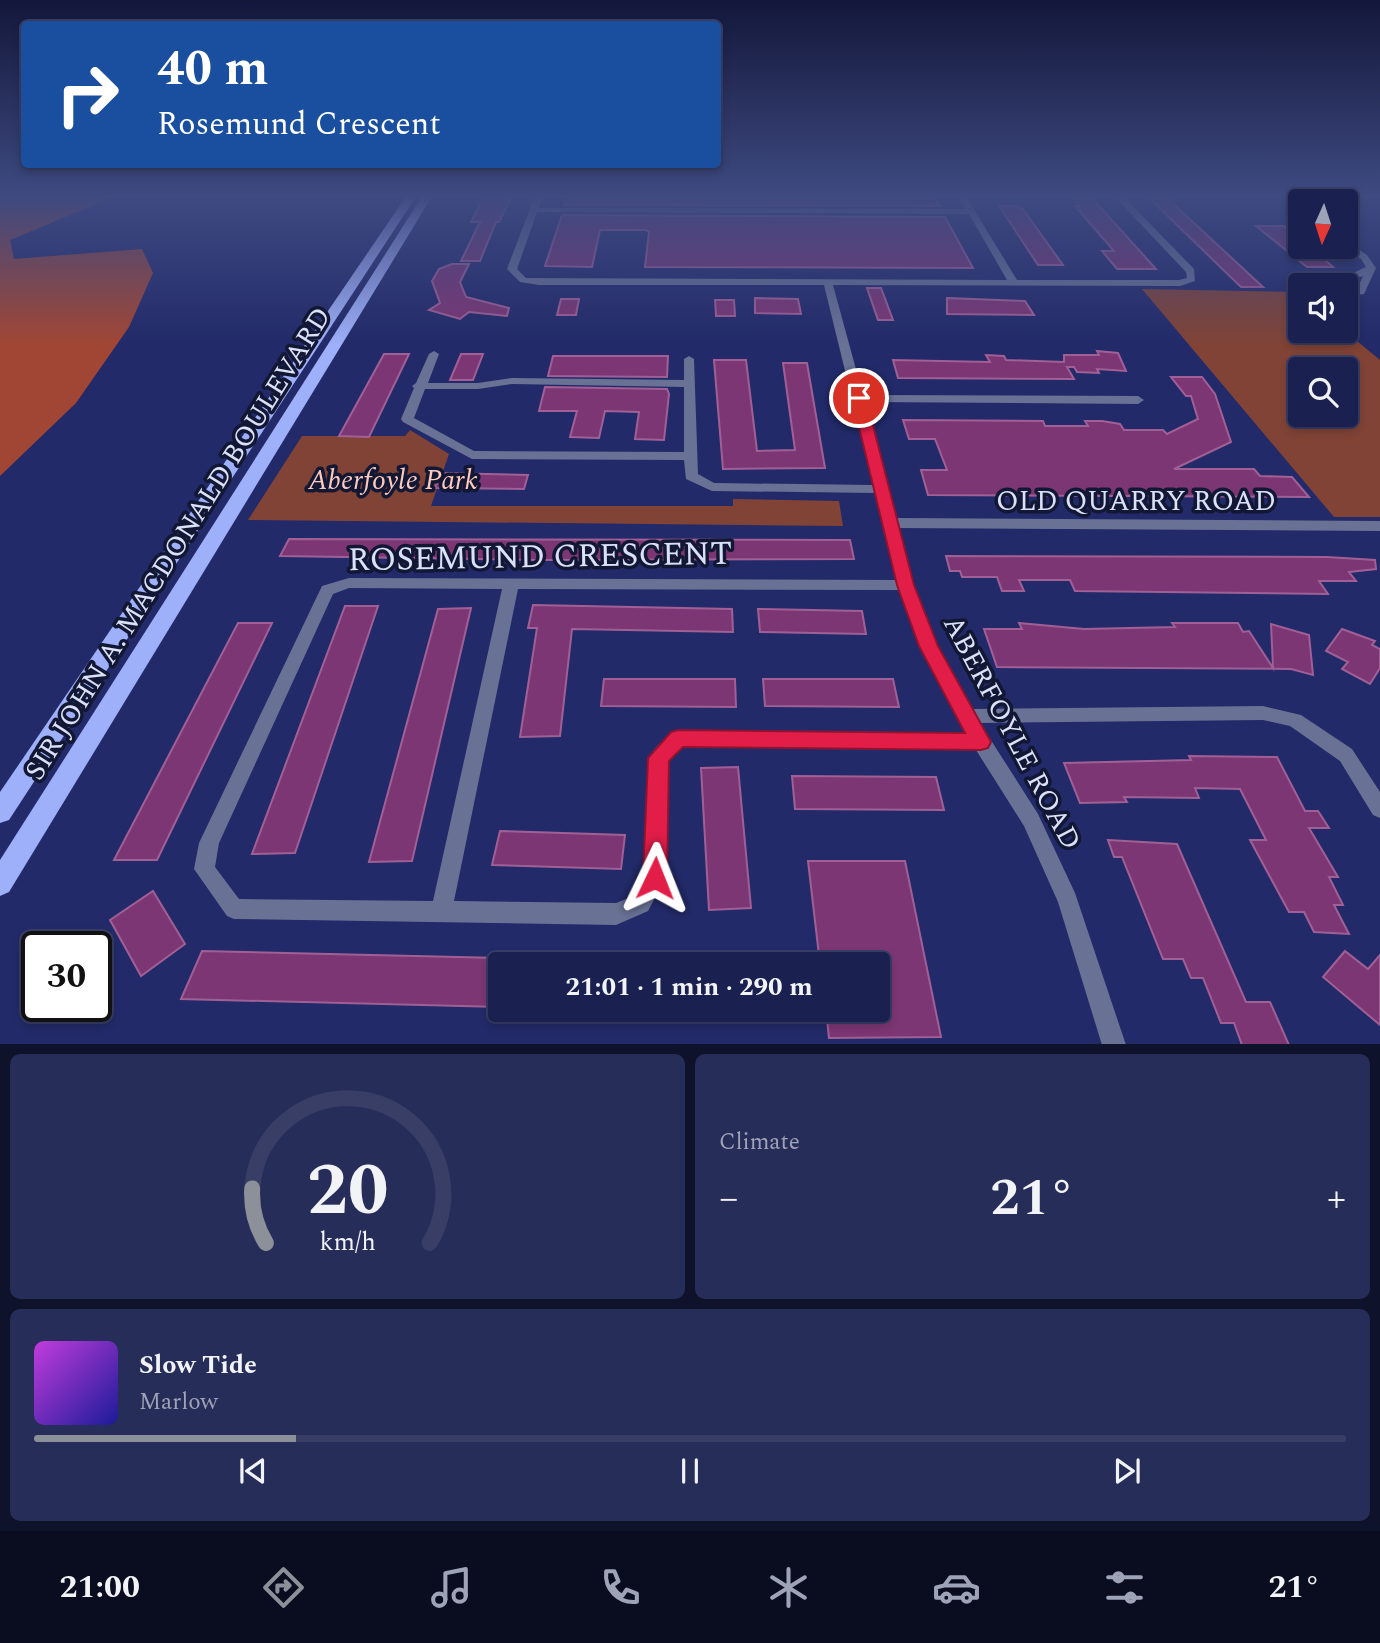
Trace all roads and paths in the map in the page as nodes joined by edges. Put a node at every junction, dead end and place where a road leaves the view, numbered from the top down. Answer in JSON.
{"nodes":[{"id":1,"x":377,"y":247,"type":"edge"},
{"id":2,"x":396,"y":247,"type":"edge"},
{"id":3,"x":520,"y":247,"type":"edge"},
{"id":4,"x":992,"y":247,"type":"edge"},
{"id":5,"x":1167,"y":247,"type":"edge"},
{"id":6,"x":1358,"y":252,"type":"edge"},
{"id":7,"x":1371,"y":268,"type":"junction"},
{"id":8,"x":1358,"y":274,"type":"edge"},
{"id":9,"x":828,"y":283,"type":"junction"},
{"id":10,"x":1014,"y":283,"type":"junction"},
{"id":11,"x":1358,"y":292,"type":"edge"},
{"id":12,"x":434,"y":354,"type":"dead end"},
{"id":13,"x":689,"y":359,"type":"dead end"},
{"id":14,"x":689,"y":384,"type":"junction"},
{"id":15,"x":418,"y":386,"type":"junction"},
{"id":16,"x":859,"y":398,"type":"junction"},
{"id":17,"x":1138,"y":400,"type":"dead end"},
{"id":18,"x":689,"y":456,"type":"junction"},
{"id":19,"x":883,"y":489,"type":"junction"},
{"id":20,"x":891,"y":523,"type":"junction"},
{"id":21,"x":1380,"y":526,"type":"edge"},
{"id":22,"x":511,"y":584,"type":"junction"},
{"id":23,"x":906,"y":585,"type":"junction"},
{"id":24,"x":967,"y":716,"type":"junction"},
{"id":25,"x":981,"y":742,"type":"junction"},
{"id":26,"x":1380,"y":808,"type":"edge"},
{"id":27,"x":0,"y":812,"type":"edge"},
{"id":28,"x":0,"y":883,"type":"edge"},
{"id":29,"x":441,"y":912,"type":"junction"},
{"id":30,"x":1114,"y":1044,"type":"edge"}],
"edges":[{"from":1,"to":27,"type":"main road","name":"SIR JOHN A. MACDONALD BOULEVARD"},
{"from":2,"to":28,"type":"main road","name":"SIR JOHN A. MACDONALD BOULEVARD"},
{"from":3,"to":9,"type":"street"},
{"from":4,"to":10,"type":"street"},
{"from":5,"to":10,"type":"street"},
{"from":6,"to":7,"type":"street"},
{"from":7,"to":8,"type":"street"},
{"from":7,"to":11,"type":"street"},
{"from":9,"to":10,"type":"street"},
{"from":9,"to":16,"type":"street","name":"ABERFOYLE ROAD"},
{"from":12,"to":15,"type":"street"},
{"from":13,"to":14,"type":"street"},
{"from":14,"to":15,"type":"street"},
{"from":14,"to":18,"type":"street"},
{"from":15,"to":18,"type":"street"},
{"from":16,"to":17,"type":"street"},
{"from":16,"to":19,"type":"street","name":"ABERFOYLE ROAD"},
{"from":18,"to":19,"type":"street"},
{"from":19,"to":20,"type":"street","name":"ABERFOYLE ROAD"},
{"from":20,"to":21,"type":"street","name":"OLD QUARRY ROAD"},
{"from":20,"to":23,"type":"street","name":"ABERFOYLE ROAD"},
{"from":22,"to":23,"type":"street","name":"ROSEMUND CRESCENT"},
{"from":22,"to":29,"type":"street"},
{"from":22,"to":29,"type":"street","name":"ROSEMUND CRESCENT"},
{"from":23,"to":24,"type":"street","name":"ABERFOYLE ROAD"},
{"from":24,"to":25,"type":"street","name":"ABERFOYLE ROAD"},
{"from":24,"to":26,"type":"street"},
{"from":25,"to":29,"type":"street","name":"ROSEMUND CRESCENT"},
{"from":25,"to":30,"type":"street","name":"ABERFOYLE ROAD"}]}
